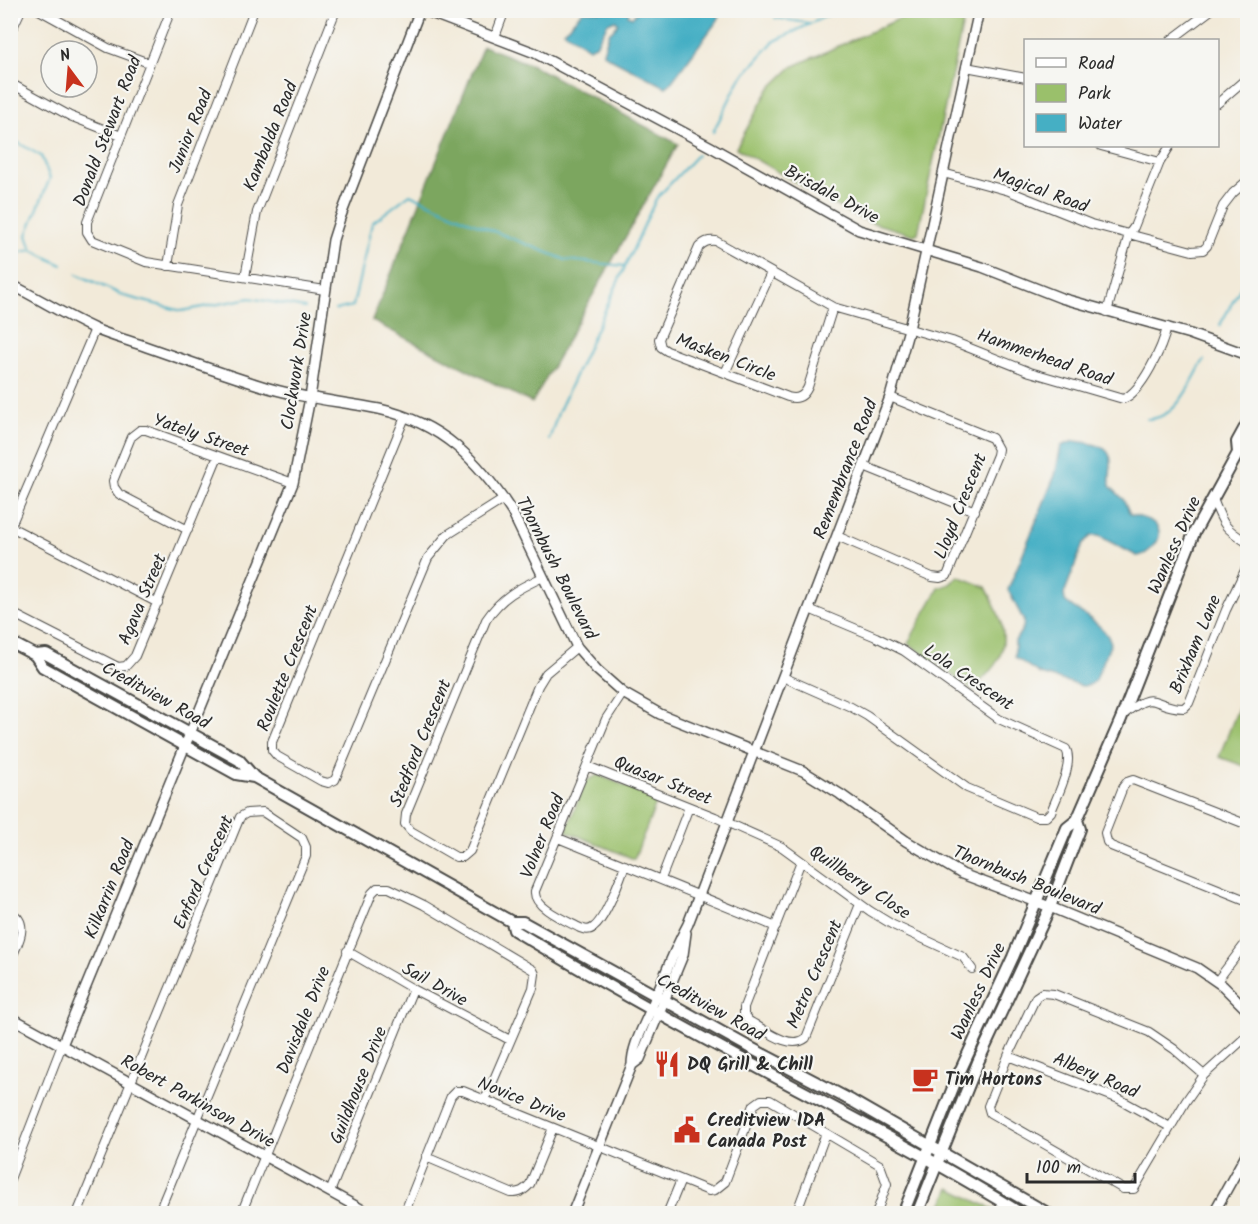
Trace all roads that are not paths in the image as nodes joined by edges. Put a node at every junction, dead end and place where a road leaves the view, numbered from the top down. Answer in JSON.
{"nodes":[{"id":1,"x":21,"y":10,"type":"edge"},
{"id":2,"x":39,"y":10,"type":"edge"},
{"id":3,"x":171,"y":10,"type":"edge"},
{"id":4,"x":254,"y":10,"type":"edge"},
{"id":5,"x":336,"y":10,"type":"edge"},
{"id":6,"x":422,"y":10,"type":"edge"},
{"id":7,"x":505,"y":10,"type":"edge"},
{"id":8,"x":979,"y":10,"type":"edge"},
{"id":9,"x":1211,"y":10,"type":"edge"},
{"id":10,"x":10,"y":34,"type":"edge"},
{"id":11,"x":495,"y":37,"type":"junction"},
{"id":12,"x":1172,"y":39,"type":"edge"},
{"id":13,"x":149,"y":63,"type":"junction"},
{"id":14,"x":966,"y":68,"type":"junction"},
{"id":15,"x":1248,"y":76,"type":"edge"},
{"id":16,"x":1024,"y":78,"type":"edge"},
{"id":17,"x":10,"y":83,"type":"edge"},
{"id":18,"x":1219,"y":102,"type":"edge"},
{"id":19,"x":121,"y":136,"type":"junction"},
{"id":20,"x":1105,"y":147,"type":"edge"},
{"id":21,"x":1169,"y":147,"type":"edge"},
{"id":22,"x":1160,"y":162,"type":"junction"},
{"id":23,"x":943,"y":173,"type":"junction"},
{"id":24,"x":1248,"y":180,"type":"edge"},
{"id":25,"x":1129,"y":234,"type":"junction"},
{"id":26,"x":926,"y":251,"type":"junction"},
{"id":27,"x":168,"y":266,"type":"junction"},
{"id":28,"x":771,"y":273,"type":"junction"},
{"id":29,"x":245,"y":277,"type":"junction"},
{"id":30,"x":10,"y":284,"type":"edge"},
{"id":31,"x":325,"y":290,"type":"junction"},
{"id":32,"x":833,"y":307,"type":"junction"},
{"id":33,"x":1107,"y":312,"type":"junction"},
{"id":34,"x":1167,"y":327,"type":"junction"},
{"id":35,"x":95,"y":329,"type":"junction"},
{"id":36,"x":909,"y":329,"type":"junction"},
{"id":37,"x":1248,"y":355,"type":"edge"},
{"id":38,"x":724,"y":373,"type":"junction"},
{"id":39,"x":890,"y":397,"type":"junction"},
{"id":40,"x":310,"y":399,"type":"junction"},
{"id":41,"x":405,"y":417,"type":"junction"},
{"id":42,"x":1248,"y":422,"type":"edge"},
{"id":43,"x":1243,"y":452,"type":"edge"},
{"id":44,"x":218,"y":456,"type":"junction"},
{"id":45,"x":864,"y":466,"type":"junction"},
{"id":46,"x":293,"y":483,"type":"junction"},
{"id":47,"x":504,"y":499,"type":"junction"},
{"id":48,"x":1213,"y":499,"type":"junction"},
{"id":49,"x":975,"y":511,"type":"junction"},
{"id":50,"x":11,"y":527,"type":"edge"},
{"id":51,"x":188,"y":530,"type":"junction"},
{"id":52,"x":837,"y":536,"type":"junction"},
{"id":53,"x":1248,"y":543,"type":"edge"},
{"id":54,"x":1248,"y":564,"type":"edge"},
{"id":55,"x":543,"y":577,"type":"junction"},
{"id":56,"x":158,"y":603,"type":"junction"},
{"id":57,"x":809,"y":609,"type":"junction"},
{"id":58,"x":10,"y":612,"type":"edge"},
{"id":59,"x":10,"y":642,"type":"edge"},
{"id":60,"x":577,"y":647,"type":"junction"},
{"id":61,"x":35,"y":655,"type":"junction"},
{"id":62,"x":783,"y":677,"type":"junction"},
{"id":63,"x":622,"y":693,"type":"junction"},
{"id":64,"x":1122,"y":715,"type":"junction"},
{"id":65,"x":190,"y":733,"type":"junction"},
{"id":66,"x":185,"y":745,"type":"junction"},
{"id":67,"x":754,"y":752,"type":"junction"},
{"id":68,"x":587,"y":766,"type":"junction"},
{"id":69,"x":254,"y":777,"type":"junction"},
{"id":70,"x":689,"y":807,"type":"junction"},
{"id":71,"x":1077,"y":820,"type":"junction"},
{"id":72,"x":727,"y":822,"type":"junction"},
{"id":73,"x":1248,"y":825,"type":"edge"},
{"id":74,"x":558,"y":838,"type":"junction"},
{"id":75,"x":801,"y":861,"type":"junction"},
{"id":76,"x":625,"y":865,"type":"junction"},
{"id":77,"x":661,"y":879,"type":"junction"},
{"id":78,"x":699,"y":895,"type":"junction"},
{"id":79,"x":1248,"y":901,"type":"edge"},
{"id":80,"x":1037,"y":902,"type":"junction"},
{"id":81,"x":860,"y":904,"type":"junction"},
{"id":82,"x":1050,"y":907,"type":"junction"},
{"id":83,"x":10,"y":912,"type":"edge"},
{"id":84,"x":512,"y":922,"type":"junction"},
{"id":85,"x":776,"y":927,"type":"junction"},
{"id":86,"x":1248,"y":940,"type":"edge"},
{"id":87,"x":347,"y":951,"type":"junction"},
{"id":88,"x":10,"y":960,"type":"edge"},
{"id":89,"x":972,"y":969,"type":"dead end"},
{"id":90,"x":1217,"y":981,"type":"junction"},
{"id":91,"x":413,"y":989,"type":"junction"},
{"id":92,"x":660,"y":998,"type":"junction"},
{"id":93,"x":655,"y":1010,"type":"junction"},
{"id":94,"x":1248,"y":1011,"type":"edge"},
{"id":95,"x":10,"y":1017,"type":"edge"},
{"id":96,"x":1248,"y":1035,"type":"edge"},
{"id":97,"x":510,"y":1040,"type":"junction"},
{"id":98,"x":62,"y":1045,"type":"junction"},
{"id":99,"x":747,"y":1046,"type":"junction"},
{"id":100,"x":724,"y":1049,"type":"junction"},
{"id":101,"x":1008,"y":1056,"type":"junction"},
{"id":102,"x":1204,"y":1075,"type":"junction"},
{"id":103,"x":131,"y":1083,"type":"junction"},
{"id":104,"x":485,"y":1100,"type":"junction"},
{"id":105,"x":196,"y":1119,"type":"junction"},
{"id":106,"x":1170,"y":1127,"type":"junction"},
{"id":107,"x":553,"y":1128,"type":"junction"},
{"id":108,"x":826,"y":1133,"type":"junction"},
{"id":109,"x":930,"y":1145,"type":"junction"},
{"id":110,"x":599,"y":1147,"type":"junction"},
{"id":111,"x":1248,"y":1150,"type":"edge"},
{"id":112,"x":941,"y":1151,"type":"junction"},
{"id":113,"x":265,"y":1156,"type":"junction"},
{"id":114,"x":426,"y":1157,"type":"junction"},
{"id":115,"x":925,"y":1157,"type":"junction"},
{"id":116,"x":14,"y":1162,"type":"edge"},
{"id":117,"x":936,"y":1164,"type":"junction"},
{"id":118,"x":10,"y":1179,"type":"edge"},
{"id":119,"x":681,"y":1180,"type":"junction"},
{"id":120,"x":330,"y":1192,"type":"junction"},
{"id":121,"x":77,"y":1214,"type":"edge"},
{"id":122,"x":158,"y":1214,"type":"edge"},
{"id":123,"x":241,"y":1214,"type":"edge"},
{"id":124,"x":370,"y":1214,"type":"edge"},
{"id":125,"x":404,"y":1214,"type":"edge"},
{"id":126,"x":572,"y":1214,"type":"edge"},
{"id":127,"x":667,"y":1214,"type":"edge"},
{"id":128,"x":796,"y":1214,"type":"edge"},
{"id":129,"x":876,"y":1214,"type":"edge"},
{"id":130,"x":903,"y":1214,"type":"edge"},
{"id":131,"x":917,"y":1214,"type":"edge"},
{"id":132,"x":1022,"y":1214,"type":"edge"},
{"id":133,"x":1049,"y":1214,"type":"edge"},
{"id":134,"x":1213,"y":1214,"type":"edge"}],
"edges":[{"from":1,"to":10,"type":"street"},
{"from":2,"to":13,"type":"street"},
{"from":3,"to":13,"type":"street","name":"Donald Stewart Road"},
{"from":4,"to":27,"type":"street","name":"Junior Road"},
{"from":5,"to":29,"type":"street","name":"Kambalda Road"},
{"from":6,"to":11,"type":"street","name":"Brisdale Drive"},
{"from":6,"to":31,"type":"street","name":"Clockwork Drive"},
{"from":7,"to":11,"type":"street"},
{"from":8,"to":14,"type":"street","name":"Remembrance Road"},
{"from":9,"to":12,"type":"street"},
{"from":11,"to":26,"type":"street","name":"Brisdale Drive"},
{"from":13,"to":19,"type":"street","name":"Donald Stewart Road"},
{"from":14,"to":16,"type":"street"},
{"from":14,"to":23,"type":"street","name":"Remembrance Road"},
{"from":15,"to":18,"type":"street"},
{"from":17,"to":19,"type":"street"},
{"from":19,"to":27,"type":"street","name":"Donald Stewart Road"},
{"from":20,"to":22,"type":"street"},
{"from":21,"to":22,"type":"street"},
{"from":22,"to":25,"type":"street"},
{"from":23,"to":25,"type":"street","name":"Magical Road"},
{"from":23,"to":26,"type":"street","name":"Remembrance Road"},
{"from":24,"to":25,"type":"street","name":"Magical Road"},
{"from":25,"to":33,"type":"street"},
{"from":26,"to":33,"type":"street","name":"Brisdale Drive"},
{"from":26,"to":36,"type":"street","name":"Remembrance Road"},
{"from":27,"to":29,"type":"street","name":"Donald Stewart Road"},
{"from":28,"to":32,"type":"street","name":"Masken Circle"},
{"from":28,"to":38,"type":"street"},
{"from":28,"to":38,"type":"street","name":"Masken Circle"},
{"from":29,"to":31,"type":"street","name":"Donald Stewart Road"},
{"from":30,"to":35,"type":"street","name":"Thornbush Boulevard"},
{"from":31,"to":40,"type":"street","name":"Clockwork Drive"},
{"from":32,"to":36,"type":"street","name":"Masken Circle"},
{"from":32,"to":38,"type":"street","name":"Masken Circle"},
{"from":33,"to":34,"type":"street","name":"Brisdale Drive"},
{"from":34,"to":36,"type":"street","name":"Hammerhead Road"},
{"from":34,"to":37,"type":"street","name":"Brisdale Drive"},
{"from":35,"to":40,"type":"street","name":"Thornbush Boulevard"},
{"from":35,"to":50,"type":"street"},
{"from":36,"to":39,"type":"street","name":"Remembrance Road"},
{"from":39,"to":45,"type":"street","name":"Remembrance Road"},
{"from":39,"to":49,"type":"street","name":"Lloyd Crescent"},
{"from":40,"to":41,"type":"street","name":"Thornbush Boulevard"},
{"from":40,"to":46,"type":"street","name":"Clockwork Drive"},
{"from":41,"to":47,"type":"street","name":"Thornbush Boulevard"},
{"from":41,"to":47,"type":"street","name":"Roulette Crescent"},
{"from":42,"to":43,"type":"main road","name":"Wanless Drive"},
{"from":43,"to":48,"type":"main road","name":"Wanless Drive"},
{"from":44,"to":46,"type":"street","name":"Yately Street"},
{"from":44,"to":51,"type":"street","name":"Agava Street"},
{"from":44,"to":51,"type":"street","name":"Yately Street"},
{"from":45,"to":49,"type":"street"},
{"from":45,"to":52,"type":"street","name":"Remembrance Road"},
{"from":46,"to":65,"type":"street","name":"Clockwork Drive"},
{"from":47,"to":55,"type":"street","name":"Thornbush Boulevard"},
{"from":48,"to":53,"type":"street"},
{"from":48,"to":64,"type":"main road","name":"Wanless Drive"},
{"from":49,"to":52,"type":"street","name":"Lloyd Crescent"},
{"from":50,"to":56,"type":"street"},
{"from":51,"to":56,"type":"street","name":"Agava Street"},
{"from":52,"to":57,"type":"street","name":"Remembrance Road"},
{"from":54,"to":64,"type":"street","name":"Brixham Lane"},
{"from":55,"to":60,"type":"street","name":"Thornbush Boulevard"},
{"from":55,"to":60,"type":"street","name":"Stedford Crescent"},
{"from":56,"to":58,"type":"street","name":"Agava Street"},
{"from":57,"to":62,"type":"street","name":"Remembrance Road"},
{"from":57,"to":62,"type":"street","name":"Lola Crescent"},
{"from":59,"to":61,"type":"main road","name":"Creditview Road"},
{"from":60,"to":63,"type":"street","name":"Thornbush Boulevard"},
{"from":61,"to":65,"type":"main road","name":"Creditview Road"},
{"from":61,"to":66,"type":"main road","name":"Creditview Road"},
{"from":62,"to":67,"type":"street","name":"Remembrance Road"},
{"from":63,"to":67,"type":"street","name":"Thornbush Boulevard"},
{"from":63,"to":68,"type":"street","name":"Volner Road"},
{"from":64,"to":71,"type":"main road","name":"Wanless Drive"},
{"from":65,"to":66,"type":"street","name":"Kilkarrin Road"},
{"from":65,"to":69,"type":"main road","name":"Creditview Road"},
{"from":66,"to":69,"type":"main road","name":"Creditview Road"},
{"from":66,"to":98,"type":"street","name":"Kilkarrin Road"},
{"from":67,"to":72,"type":"street","name":"Remembrance Road"},
{"from":67,"to":80,"type":"street","name":"Thornbush Boulevard"},
{"from":68,"to":70,"type":"street","name":"Quasar Street"},
{"from":68,"to":74,"type":"street","name":"Volner Road"},
{"from":69,"to":84,"type":"main road","name":"Creditview Road"},
{"from":70,"to":72,"type":"street","name":"Quasar Street"},
{"from":70,"to":77,"type":"street"},
{"from":71,"to":80,"type":"main road","name":"Wanless Drive"},
{"from":71,"to":82,"type":"main road","name":"Wanless Drive"},
{"from":72,"to":75,"type":"street","name":"Quillberry Close"},
{"from":72,"to":78,"type":"street","name":"Remembrance Road"},
{"from":73,"to":79,"type":"street"},
{"from":74,"to":76,"type":"street"},
{"from":74,"to":76,"type":"street","name":"Volner Road"},
{"from":75,"to":81,"type":"street","name":"Quillberry Close"},
{"from":75,"to":85,"type":"street","name":"Metro Crescent"},
{"from":76,"to":77,"type":"street"},
{"from":77,"to":78,"type":"street"},
{"from":78,"to":85,"type":"street"},
{"from":78,"to":92,"type":"street","name":"Remembrance Road"},
{"from":80,"to":82,"type":"street","name":"Thornbush Boulevard"},
{"from":80,"to":109,"type":"main road","name":"Wanless Drive"},
{"from":81,"to":85,"type":"street","name":"Metro Crescent"},
{"from":81,"to":89,"type":"street","name":"Quillberry Close"},
{"from":82,"to":90,"type":"street","name":"Thornbush Boulevard"},
{"from":82,"to":112,"type":"main road","name":"Wanless Drive"},
{"from":83,"to":88,"type":"street"},
{"from":84,"to":92,"type":"main road","name":"Creditview Road"},
{"from":84,"to":93,"type":"main road","name":"Creditview Road"},
{"from":86,"to":90,"type":"street"},
{"from":87,"to":91,"type":"street","name":"Sail Drive"},
{"from":87,"to":97,"type":"street","name":"Davisdale Drive"},
{"from":87,"to":113,"type":"street","name":"Davisdale Drive"},
{"from":90,"to":94,"type":"street","name":"Thornbush Boulevard"},
{"from":91,"to":97,"type":"street","name":"Sail Drive"},
{"from":91,"to":120,"type":"street","name":"Guildhouse Drive"},
{"from":92,"to":93,"type":"street","name":"Remembrance Road"},
{"from":92,"to":99,"type":"main road","name":"Creditview Road"},
{"from":93,"to":100,"type":"main road","name":"Creditview Road"},
{"from":93,"to":110,"type":"street","name":"Remembrance Road"},
{"from":95,"to":98,"type":"street","name":"Robert Parkinson Drive"},
{"from":96,"to":102,"type":"street"},
{"from":97,"to":104,"type":"street"},
{"from":98,"to":103,"type":"street","name":"Robert Parkinson Drive"},
{"from":98,"to":116,"type":"street"},
{"from":99,"to":100,"type":"main road"},
{"from":99,"to":109,"type":"main road","name":"Creditview Road"},
{"from":100,"to":115,"type":"main road","name":"Creditview Road"},
{"from":101,"to":102,"type":"street"},
{"from":101,"to":106,"type":"street","name":"Albery Road"},
{"from":101,"to":106,"type":"street"},
{"from":102,"to":106,"type":"street"},
{"from":103,"to":105,"type":"street","name":"Robert Parkinson Drive"},
{"from":103,"to":105,"type":"street","name":"Enford Crescent"},
{"from":103,"to":121,"type":"street"},
{"from":104,"to":107,"type":"street","name":"Novice Drive"},
{"from":104,"to":114,"type":"street","name":"Novice Drive"},
{"from":105,"to":113,"type":"street","name":"Robert Parkinson Drive"},
{"from":105,"to":122,"type":"street"},
{"from":107,"to":110,"type":"street","name":"Novice Drive"},
{"from":107,"to":114,"type":"street"},
{"from":108,"to":119,"type":"street","name":"Novice Drive"},
{"from":108,"to":128,"type":"street"},
{"from":108,"to":129,"type":"street"},
{"from":109,"to":112,"type":"main road","name":"Creditview Road"},
{"from":109,"to":115,"type":"main road","name":"Wanless Drive"},
{"from":110,"to":119,"type":"street","name":"Novice Drive"},
{"from":110,"to":126,"type":"street","name":"Remembrance Road"},
{"from":111,"to":134,"type":"street"},
{"from":112,"to":117,"type":"main road","name":"Wanless Drive"},
{"from":112,"to":133,"type":"main road","name":"Creditview Road"},
{"from":113,"to":120,"type":"street","name":"Robert Parkinson Drive"},
{"from":113,"to":123,"type":"street","name":"Davisdale Drive"},
{"from":114,"to":125,"type":"street","name":"Novice Drive"},
{"from":115,"to":117,"type":"main road","name":"Creditview Road"},
{"from":115,"to":130,"type":"main road","name":"Wanless Drive"},
{"from":116,"to":118,"type":"street"},
{"from":117,"to":131,"type":"main road","name":"Wanless Drive"},
{"from":117,"to":132,"type":"main road","name":"Creditview Road"},
{"from":119,"to":127,"type":"street"},
{"from":120,"to":124,"type":"street","name":"Robert Parkinson Drive"}]}
